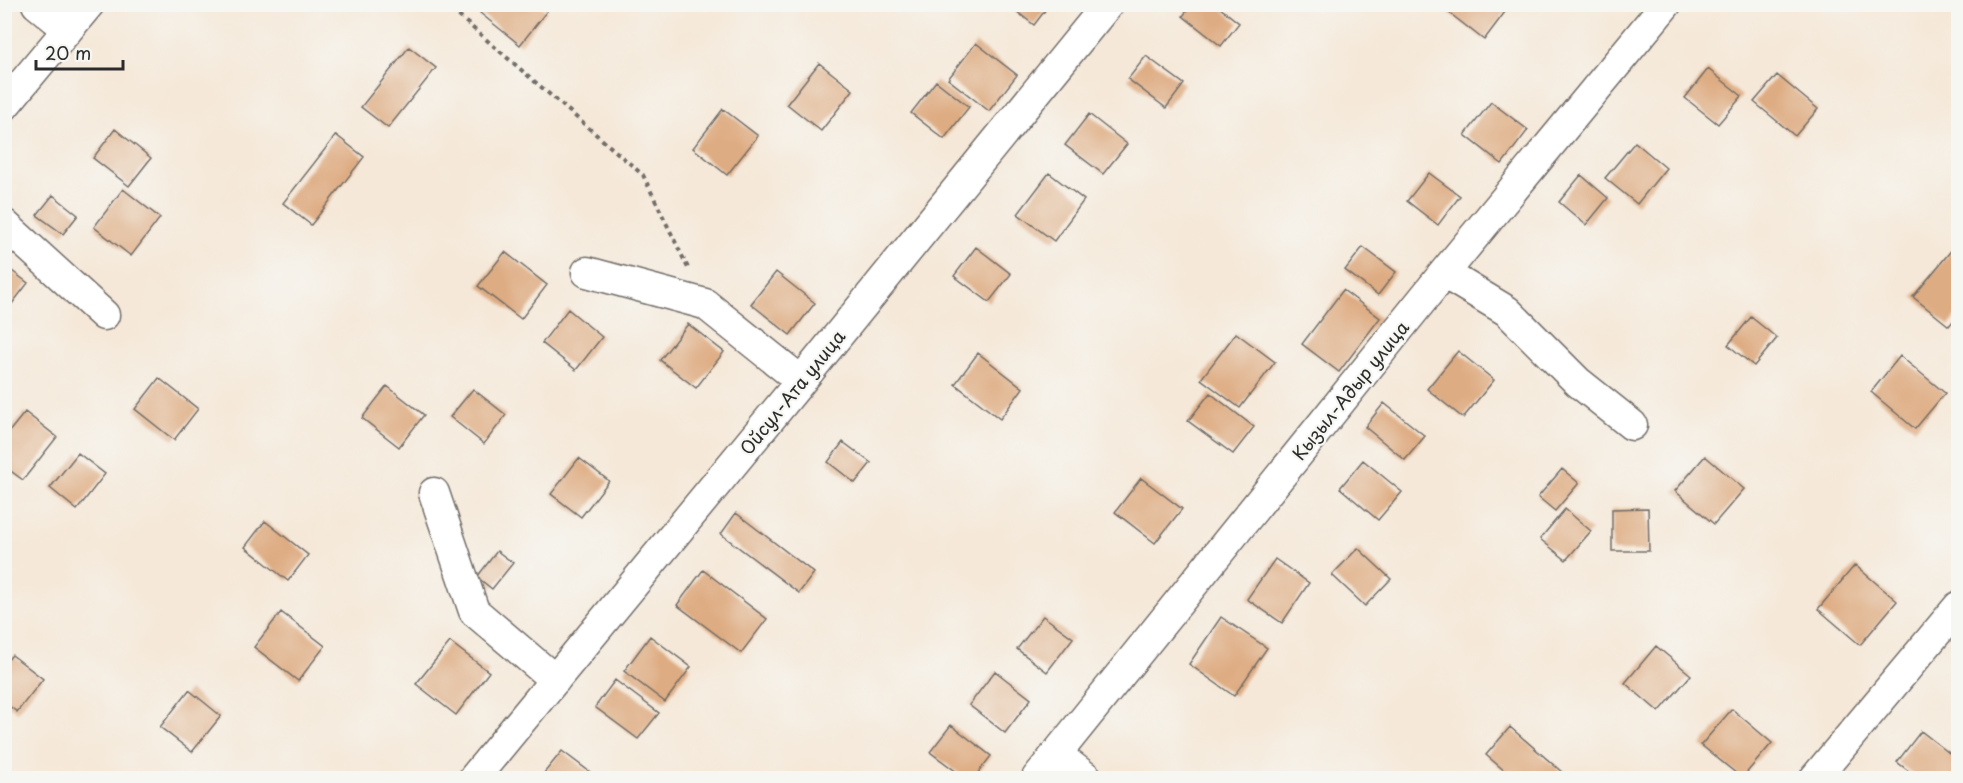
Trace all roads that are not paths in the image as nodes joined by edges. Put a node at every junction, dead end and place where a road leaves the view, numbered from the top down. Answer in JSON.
{"nodes":[{"id":1,"x":37,"y":4,"type":"edge"},
{"id":2,"x":89,"y":4,"type":"edge"},
{"id":3,"x":1107,"y":4,"type":"edge"},
{"id":4,"x":1666,"y":4,"type":"edge"},
{"id":5,"x":68,"y":29,"type":"junction"},
{"id":6,"x":4,"y":106,"type":"edge"},
{"id":7,"x":4,"y":224,"type":"edge"},
{"id":8,"x":587,"y":273,"type":"dead end"},
{"id":9,"x":1444,"y":273,"type":"junction"},
{"id":10,"x":104,"y":315,"type":"dead end"},
{"id":11,"x":801,"y":381,"type":"junction"},
{"id":12,"x":1632,"y":425,"type":"dead end"},
{"id":13,"x":434,"y":493,"type":"dead end"},
{"id":14,"x":1959,"y":607,"type":"edge"},
{"id":15,"x":555,"y":680,"type":"junction"},
{"id":16,"x":1057,"y":755,"type":"junction"},
{"id":17,"x":474,"y":778,"type":"edge"},
{"id":18,"x":1037,"y":778,"type":"edge"},
{"id":19,"x":1087,"y":778,"type":"edge"},
{"id":20,"x":1815,"y":778,"type":"edge"}],
"edges":[{"from":1,"to":5,"type":"street"},
{"from":2,"to":5,"type":"street"},
{"from":3,"to":11,"type":"street","name":"Ойсул-Ата улица"},
{"from":4,"to":9,"type":"street","name":"Кызыл-Адыр улица"},
{"from":5,"to":6,"type":"street"},
{"from":7,"to":10,"type":"street"},
{"from":8,"to":11,"type":"street"},
{"from":9,"to":12,"type":"street"},
{"from":9,"to":16,"type":"street","name":"Кызыл-Адыр улица"},
{"from":11,"to":15,"type":"street","name":"Ойсул-Ата улица"},
{"from":13,"to":15,"type":"street"},
{"from":14,"to":20,"type":"street"},
{"from":15,"to":17,"type":"street","name":"Ойсул-Ата улица"},
{"from":16,"to":18,"type":"street","name":"Кызыл-Адыр улица"},
{"from":16,"to":19,"type":"street"}]}
